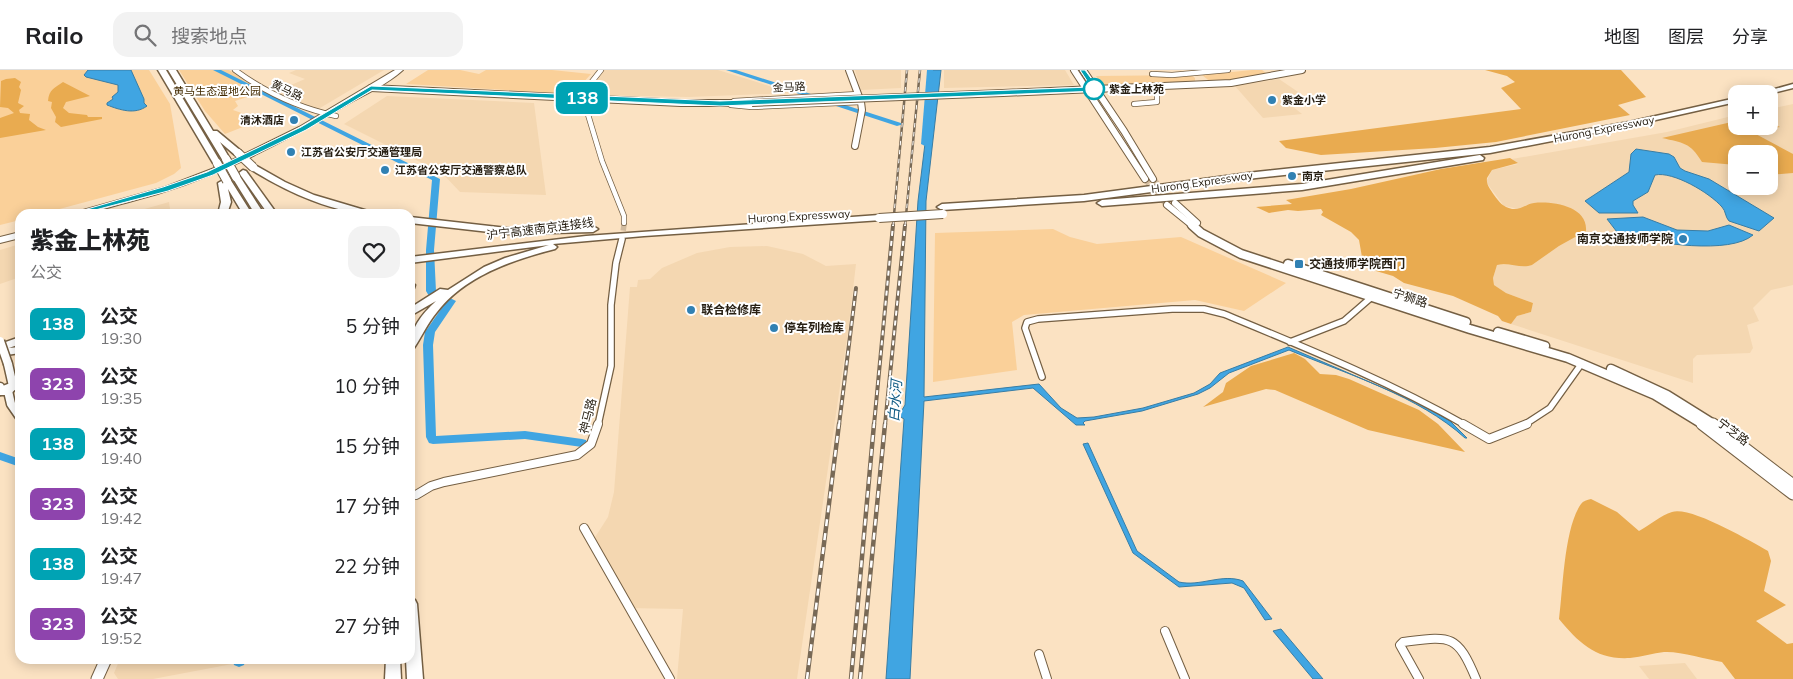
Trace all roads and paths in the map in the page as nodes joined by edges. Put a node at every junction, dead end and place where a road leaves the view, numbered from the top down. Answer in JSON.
{"nodes":[{"id":1,"x":162,"y":70,"type":"edge"},
{"id":2,"x":172,"y":70,"type":"edge"},
{"id":3,"x":234,"y":70,"type":"edge"},
{"id":4,"x":600,"y":70,"type":"edge"},
{"id":5,"x":849,"y":70,"type":"edge"},
{"id":6,"x":1074,"y":70,"type":"edge"},
{"id":7,"x":1083,"y":70,"type":"edge"},
{"id":8,"x":1228,"y":70,"type":"edge"},
{"id":9,"x":1302,"y":70,"type":"edge"},
{"id":10,"x":403,"y":72,"type":"edge"},
{"id":11,"x":1191,"y":72,"type":"edge"},
{"id":12,"x":1152,"y":74,"type":"dead end"},
{"id":13,"x":1203,"y":85,"type":"junction"},
{"id":14,"x":1793,"y":86,"type":"edge"},
{"id":15,"x":1150,"y":87,"type":"junction"},
{"id":16,"x":371,"y":88,"type":"junction"},
{"id":17,"x":379,"y":89,"type":"junction"},
{"id":18,"x":1095,"y":89,"type":"junction"},
{"id":19,"x":1087,"y":90,"type":"junction"},
{"id":20,"x":1778,"y":90,"type":"edge"},
{"id":21,"x":1793,"y":92,"type":"edge"},
{"id":22,"x":858,"y":94,"type":"junction"},
{"id":23,"x":1778,"y":96,"type":"edge"},
{"id":24,"x":583,"y":98,"type":"junction"},
{"id":25,"x":861,"y":102,"type":"junction"},
{"id":26,"x":1728,"y":102,"type":"edge"},
{"id":27,"x":720,"y":104,"type":"junction"},
{"id":28,"x":1134,"y":104,"type":"dead end"},
{"id":29,"x":1728,"y":109,"type":"edge"},
{"id":30,"x":325,"y":119,"type":"junction"},
{"id":31,"x":855,"y":146,"type":"dead end"},
{"id":32,"x":232,"y":156,"type":"junction"},
{"id":33,"x":232,"y":178,"type":"junction"},
{"id":34,"x":1145,"y":179,"type":"tunnel mouth"},
{"id":35,"x":1153,"y":179,"type":"tunnel mouth"},
{"id":36,"x":1171,"y":204,"type":"tunnel mouth"},
{"id":37,"x":91,"y":209,"type":"edge"},
{"id":38,"x":112,"y":209,"type":"edge"},
{"id":39,"x":224,"y":209,"type":"edge"},
{"id":40,"x":246,"y":209,"type":"edge"},
{"id":41,"x":256,"y":209,"type":"edge"},
{"id":42,"x":266,"y":209,"type":"edge"},
{"id":43,"x":355,"y":209,"type":"edge"},
{"id":44,"x":942,"y":211,"type":"junction"},
{"id":45,"x":879,"y":215,"type":"junction"},
{"id":46,"x":415,"y":221,"type":"edge"},
{"id":47,"x":624,"y":223,"type":"tunnel mouth"},
{"id":48,"x":664,"y":225,"type":"junction"},
{"id":49,"x":15,"y":230,"type":"edge"},
{"id":50,"x":673,"y":230,"type":"junction"},
{"id":51,"x":0,"y":234,"type":"edge"},
{"id":52,"x":15,"y":236,"type":"edge"},
{"id":53,"x":0,"y":240,"type":"edge"},
{"id":54,"x":622,"y":240,"type":"tunnel mouth"},
{"id":55,"x":436,"y":254,"type":"junction"},
{"id":56,"x":415,"y":257,"type":"edge"},
{"id":57,"x":1374,"y":295,"type":"junction"},
{"id":58,"x":442,"y":296,"type":"junction"},
{"id":59,"x":415,"y":310,"type":"edge"},
{"id":60,"x":415,"y":337,"type":"edge"},
{"id":61,"x":0,"y":341,"type":"edge"},
{"id":62,"x":1290,"y":342,"type":"junction"},
{"id":63,"x":15,"y":343,"type":"edge"},
{"id":64,"x":0,"y":348,"type":"edge"},
{"id":65,"x":15,"y":349,"type":"edge"},
{"id":66,"x":0,"y":353,"type":"edge"},
{"id":67,"x":1582,"y":363,"type":"junction"},
{"id":68,"x":1042,"y":377,"type":"dead end"},
{"id":69,"x":4,"y":390,"type":"edge"},
{"id":70,"x":1656,"y":392,"type":"junction"},
{"id":71,"x":15,"y":410,"type":"edge"},
{"id":72,"x":1793,"y":485,"type":"edge"},
{"id":73,"x":1793,"y":494,"type":"edge"},
{"id":74,"x":416,"y":495,"type":"dead end"},
{"id":75,"x":584,"y":528,"type":"dead end"},
{"id":76,"x":1165,"y":631,"type":"dead end"},
{"id":77,"x":1039,"y":654,"type":"dead end"},
{"id":78,"x":104,"y":664,"type":"edge"},
{"id":79,"x":393,"y":664,"type":"edge"},
{"id":80,"x":414,"y":664,"type":"edge"},
{"id":81,"x":97,"y":679,"type":"edge"},
{"id":82,"x":393,"y":679,"type":"edge"},
{"id":83,"x":415,"y":679,"type":"edge"},
{"id":84,"x":670,"y":679,"type":"edge"},
{"id":85,"x":1047,"y":679,"type":"edge"},
{"id":86,"x":1185,"y":679,"type":"edge"},
{"id":87,"x":1419,"y":679,"type":"edge"},
{"id":88,"x":1476,"y":679,"type":"edge"}],
"edges":[{"from":1,"to":33,"type":"highway","bridge":true},
{"from":2,"to":32,"type":"highway"},
{"from":3,"to":30,"type":"street","name":"黄马路"},
{"from":4,"to":24,"type":"street"},
{"from":5,"to":22,"type":"main road"},
{"from":6,"to":19,"type":"main road"},
{"from":7,"to":18,"type":"main road"},
{"from":8,"to":11,"type":"street"},
{"from":9,"to":13,"type":"main road"},
{"from":10,"to":16,"type":"main road"},
{"from":10,"to":17,"type":"main road"},
{"from":11,"to":12,"type":"street"},
{"from":11,"to":13,"type":"street"},
{"from":13,"to":15,"type":"main road"},
{"from":14,"to":20,"type":"highway"},
{"from":15,"to":18,"type":"main road"},
{"from":15,"to":28,"type":"street"},
{"from":16,"to":17,"type":"main road","name":"金马路"},
{"from":16,"to":30,"type":"main road"},
{"from":17,"to":24,"type":"main road","name":"金马路"},
{"from":17,"to":30,"type":"main road"},
{"from":18,"to":19,"type":"main road"},
{"from":18,"to":35,"type":"main road"},
{"from":19,"to":27,"type":"main road","name":"金马路","bridge":true},
{"from":19,"to":34,"type":"main road"},
{"from":21,"to":23,"type":"highway"},
{"from":22,"to":25,"type":"main road"},
{"from":22,"to":27,"type":"street","name":"金马路"},
{"from":24,"to":27,"type":"main road","name":"金马路"},
{"from":24,"to":47,"type":"street"},
{"from":25,"to":27,"type":"street","name":"金马路"},
{"from":25,"to":31,"type":"main road"},
{"from":26,"to":44,"type":"highway","name":"Hurong Expressway"},
{"from":29,"to":44,"type":"highway","name":"Hurong Expressway"},
{"from":30,"to":37,"type":"main road"},
{"from":30,"to":38,"type":"main road"},
{"from":32,"to":33,"type":"highway","bridge":true},
{"from":32,"to":43,"type":"highway","bridge":true},
{"from":33,"to":39,"type":"highway"},
{"from":33,"to":40,"type":"highway"},
{"from":33,"to":41,"type":"highway"},
{"from":33,"to":42,"type":"highway"},
{"from":36,"to":57,"type":"main road","name":"宁狮路"},
{"from":44,"to":45,"type":"highway","name":"Hurong Expressway","bridge":true},
{"from":45,"to":48,"type":"highway","name":"Hurong Expressway"},
{"from":45,"to":50,"type":"highway","name":"Hurong Expressway"},
{"from":46,"to":48,"type":"highway"},
{"from":48,"to":55,"type":"highway","name":"沪宁高速南京连接线"},
{"from":49,"to":51,"type":"main road"},
{"from":50,"to":55,"type":"highway","name":"沪宁高速南京连接线"},
{"from":50,"to":58,"type":"highway"},
{"from":52,"to":53,"type":"main road"},
{"from":54,"to":74,"type":"street","name":"神马路"},
{"from":55,"to":56,"type":"highway","name":"沪宁高速南京连接线"},
{"from":57,"to":62,"type":"street"},
{"from":57,"to":67,"type":"main road","name":"宁狮路"},
{"from":57,"to":70,"type":"main road","name":"宁狮路"},
{"from":58,"to":59,"type":"highway"},
{"from":58,"to":60,"type":"highway"},
{"from":61,"to":69,"type":"main road","bridge":true},
{"from":62,"to":67,"type":"street"},
{"from":62,"to":68,"type":"street"},
{"from":63,"to":64,"type":"highway"},
{"from":65,"to":66,"type":"highway"},
{"from":67,"to":70,"type":"main road","name":"宁狮路"},
{"from":69,"to":71,"type":"main road"},
{"from":70,"to":72,"type":"main road","name":"宁芝路"},
{"from":70,"to":73,"type":"main road","name":"宁芝路"},
{"from":75,"to":84,"type":"street"},
{"from":76,"to":86,"type":"street"},
{"from":77,"to":85,"type":"street"},
{"from":78,"to":81,"type":"main road"},
{"from":79,"to":82,"type":"highway"},
{"from":80,"to":83,"type":"highway"},
{"from":87,"to":88,"type":"street"}]}
